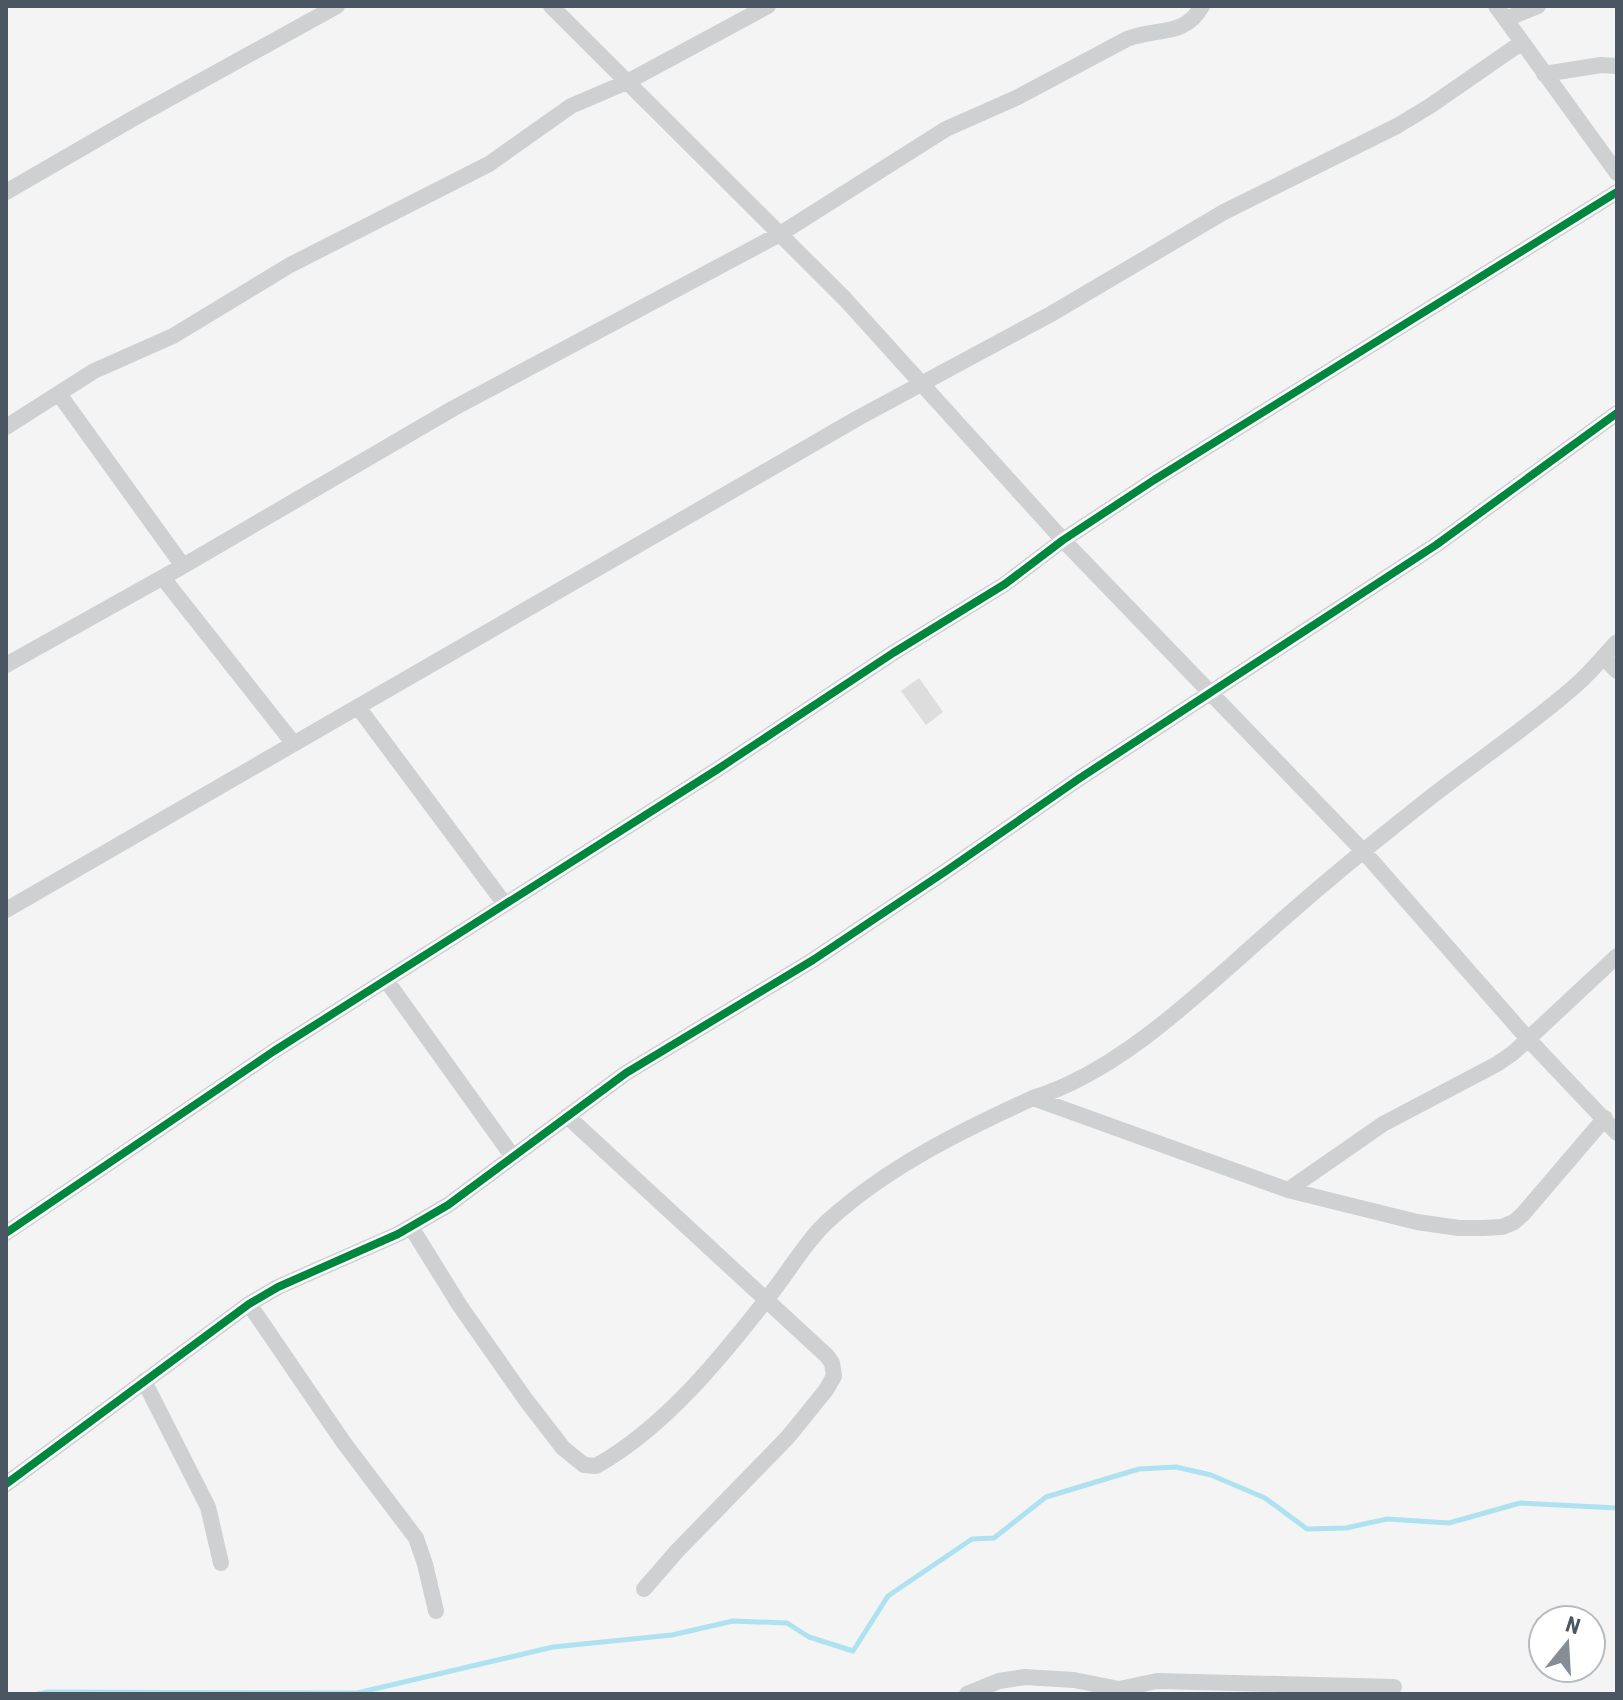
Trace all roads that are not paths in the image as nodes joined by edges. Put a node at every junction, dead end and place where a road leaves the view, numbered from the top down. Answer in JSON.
{"nodes":[{"id":1,"x":337,"y":6,"type":"edge"},
{"id":2,"x":551,"y":6,"type":"edge"},
{"id":3,"x":768,"y":6,"type":"edge"},
{"id":4,"x":1202,"y":6,"type":"edge"},
{"id":5,"x":1538,"y":6,"type":"edge"},
{"id":6,"x":1501,"y":12,"type":"edge"},
{"id":7,"x":1521,"y":43,"type":"junction"},
{"id":8,"x":1617,"y":66,"type":"edge"},
{"id":9,"x":1544,"y":74,"type":"junction"},
{"id":10,"x":627,"y":82,"type":"junction"},
{"id":11,"x":1596,"y":146,"type":"junction"},
{"id":12,"x":1617,"y":153,"type":"edge"},
{"id":13,"x":1617,"y":173,"type":"edge"},
{"id":14,"x":6,"y":192,"type":"edge"},
{"id":15,"x":1617,"y":192,"type":"edge"},
{"id":16,"x":780,"y":234,"type":"junction"},
{"id":17,"x":921,"y":383,"type":"junction"},
{"id":18,"x":59,"y":394,"type":"junction"},
{"id":19,"x":1617,"y":413,"type":"edge"},
{"id":20,"x":6,"y":427,"type":"edge"},
{"id":21,"x":1063,"y":540,"type":"junction"},
{"id":22,"x":183,"y":566,"type":"junction"},
{"id":23,"x":163,"y":578,"type":"junction"},
{"id":24,"x":1617,"y":642,"type":"edge"},
{"id":25,"x":1603,"y":657,"type":"junction"},
{"id":26,"x":6,"y":665,"type":"edge"},
{"id":27,"x":1617,"y":671,"type":"edge"},
{"id":28,"x":1211,"y":692,"type":"junction"},
{"id":29,"x":358,"y":707,"type":"junction"},
{"id":30,"x":294,"y":744,"type":"junction"},
{"id":31,"x":1364,"y":852,"type":"junction"},
{"id":32,"x":504,"y":903,"type":"junction"},
{"id":33,"x":6,"y":910,"type":"edge"},
{"id":34,"x":1614,"y":966,"type":"edge"},
{"id":35,"x":386,"y":980,"type":"junction"},
{"id":36,"x":1528,"y":1039,"type":"junction"},
{"id":37,"x":1033,"y":1098,"type":"junction"},
{"id":38,"x":567,"y":1116,"type":"junction"},
{"id":39,"x":1605,"y":1118,"type":"junction"},
{"id":40,"x":1617,"y":1133,"type":"edge"},
{"id":41,"x":513,"y":1157,"type":"junction"},
{"id":42,"x":1288,"y":1190,"type":"junction"},
{"id":43,"x":411,"y":1227,"type":"junction"},
{"id":44,"x":6,"y":1233,"type":"edge"},
{"id":45,"x":766,"y":1300,"type":"junction"},
{"id":46,"x":249,"y":1304,"type":"junction"},
{"id":47,"x":144,"y":1381,"type":"junction"},
{"id":48,"x":6,"y":1484,"type":"edge"},
{"id":49,"x":221,"y":1563,"type":"dead end"},
{"id":50,"x":644,"y":1589,"type":"dead end"},
{"id":51,"x":436,"y":1611,"type":"dead end"},
{"id":52,"x":1394,"y":1687,"type":"dead end"},
{"id":53,"x":1299,"y":1690,"type":"edge"},
{"id":54,"x":1120,"y":1692,"type":"edge"},
{"id":55,"x":967,"y":1694,"type":"edge"}],
"edges":[{"from":1,"to":14,"type":"street"},
{"from":2,"to":10,"type":"street"},
{"from":3,"to":10,"type":"street"},
{"from":4,"to":16,"type":"street"},
{"from":5,"to":6,"type":"street"},
{"from":6,"to":7,"type":"street"},
{"from":7,"to":9,"type":"street"},
{"from":7,"to":17,"type":"street"},
{"from":8,"to":9,"type":"street"},
{"from":9,"to":11,"type":"street"},
{"from":10,"to":16,"type":"street"},
{"from":10,"to":18,"type":"street"},
{"from":11,"to":12,"type":"street"},
{"from":11,"to":13,"type":"street"},
{"from":15,"to":21,"type":"street"},
{"from":16,"to":17,"type":"street"},
{"from":16,"to":22,"type":"street"},
{"from":17,"to":21,"type":"street"},
{"from":17,"to":29,"type":"street"},
{"from":18,"to":20,"type":"street"},
{"from":18,"to":22,"type":"street"},
{"from":19,"to":28,"type":"street"},
{"from":21,"to":28,"type":"street"},
{"from":21,"to":32,"type":"street"},
{"from":22,"to":23,"type":"street"},
{"from":23,"to":26,"type":"street"},
{"from":23,"to":30,"type":"street"},
{"from":24,"to":25,"type":"street"},
{"from":25,"to":27,"type":"street"},
{"from":25,"to":31,"type":"street"},
{"from":28,"to":31,"type":"street"},
{"from":28,"to":38,"type":"street"},
{"from":29,"to":30,"type":"street"},
{"from":29,"to":32,"type":"street"},
{"from":30,"to":33,"type":"street"},
{"from":31,"to":36,"type":"street"},
{"from":31,"to":37,"type":"street"},
{"from":32,"to":35,"type":"street"},
{"from":34,"to":36,"type":"street"},
{"from":35,"to":41,"type":"street"},
{"from":35,"to":44,"type":"street"},
{"from":36,"to":39,"type":"street"},
{"from":36,"to":42,"type":"street"},
{"from":37,"to":42,"type":"street"},
{"from":37,"to":45,"type":"street"},
{"from":38,"to":41,"type":"street"},
{"from":38,"to":45,"type":"street"},
{"from":39,"to":40,"type":"street"},
{"from":39,"to":42,"type":"street"},
{"from":41,"to":43,"type":"street"},
{"from":43,"to":45,"type":"street"},
{"from":43,"to":46,"type":"street"},
{"from":45,"to":50,"type":"street"},
{"from":46,"to":47,"type":"street"},
{"from":46,"to":51,"type":"street"},
{"from":47,"to":48,"type":"street"},
{"from":47,"to":49,"type":"street"},
{"from":52,"to":53,"type":"street"},
{"from":53,"to":54,"type":"street"},
{"from":54,"to":55,"type":"street"}]}
